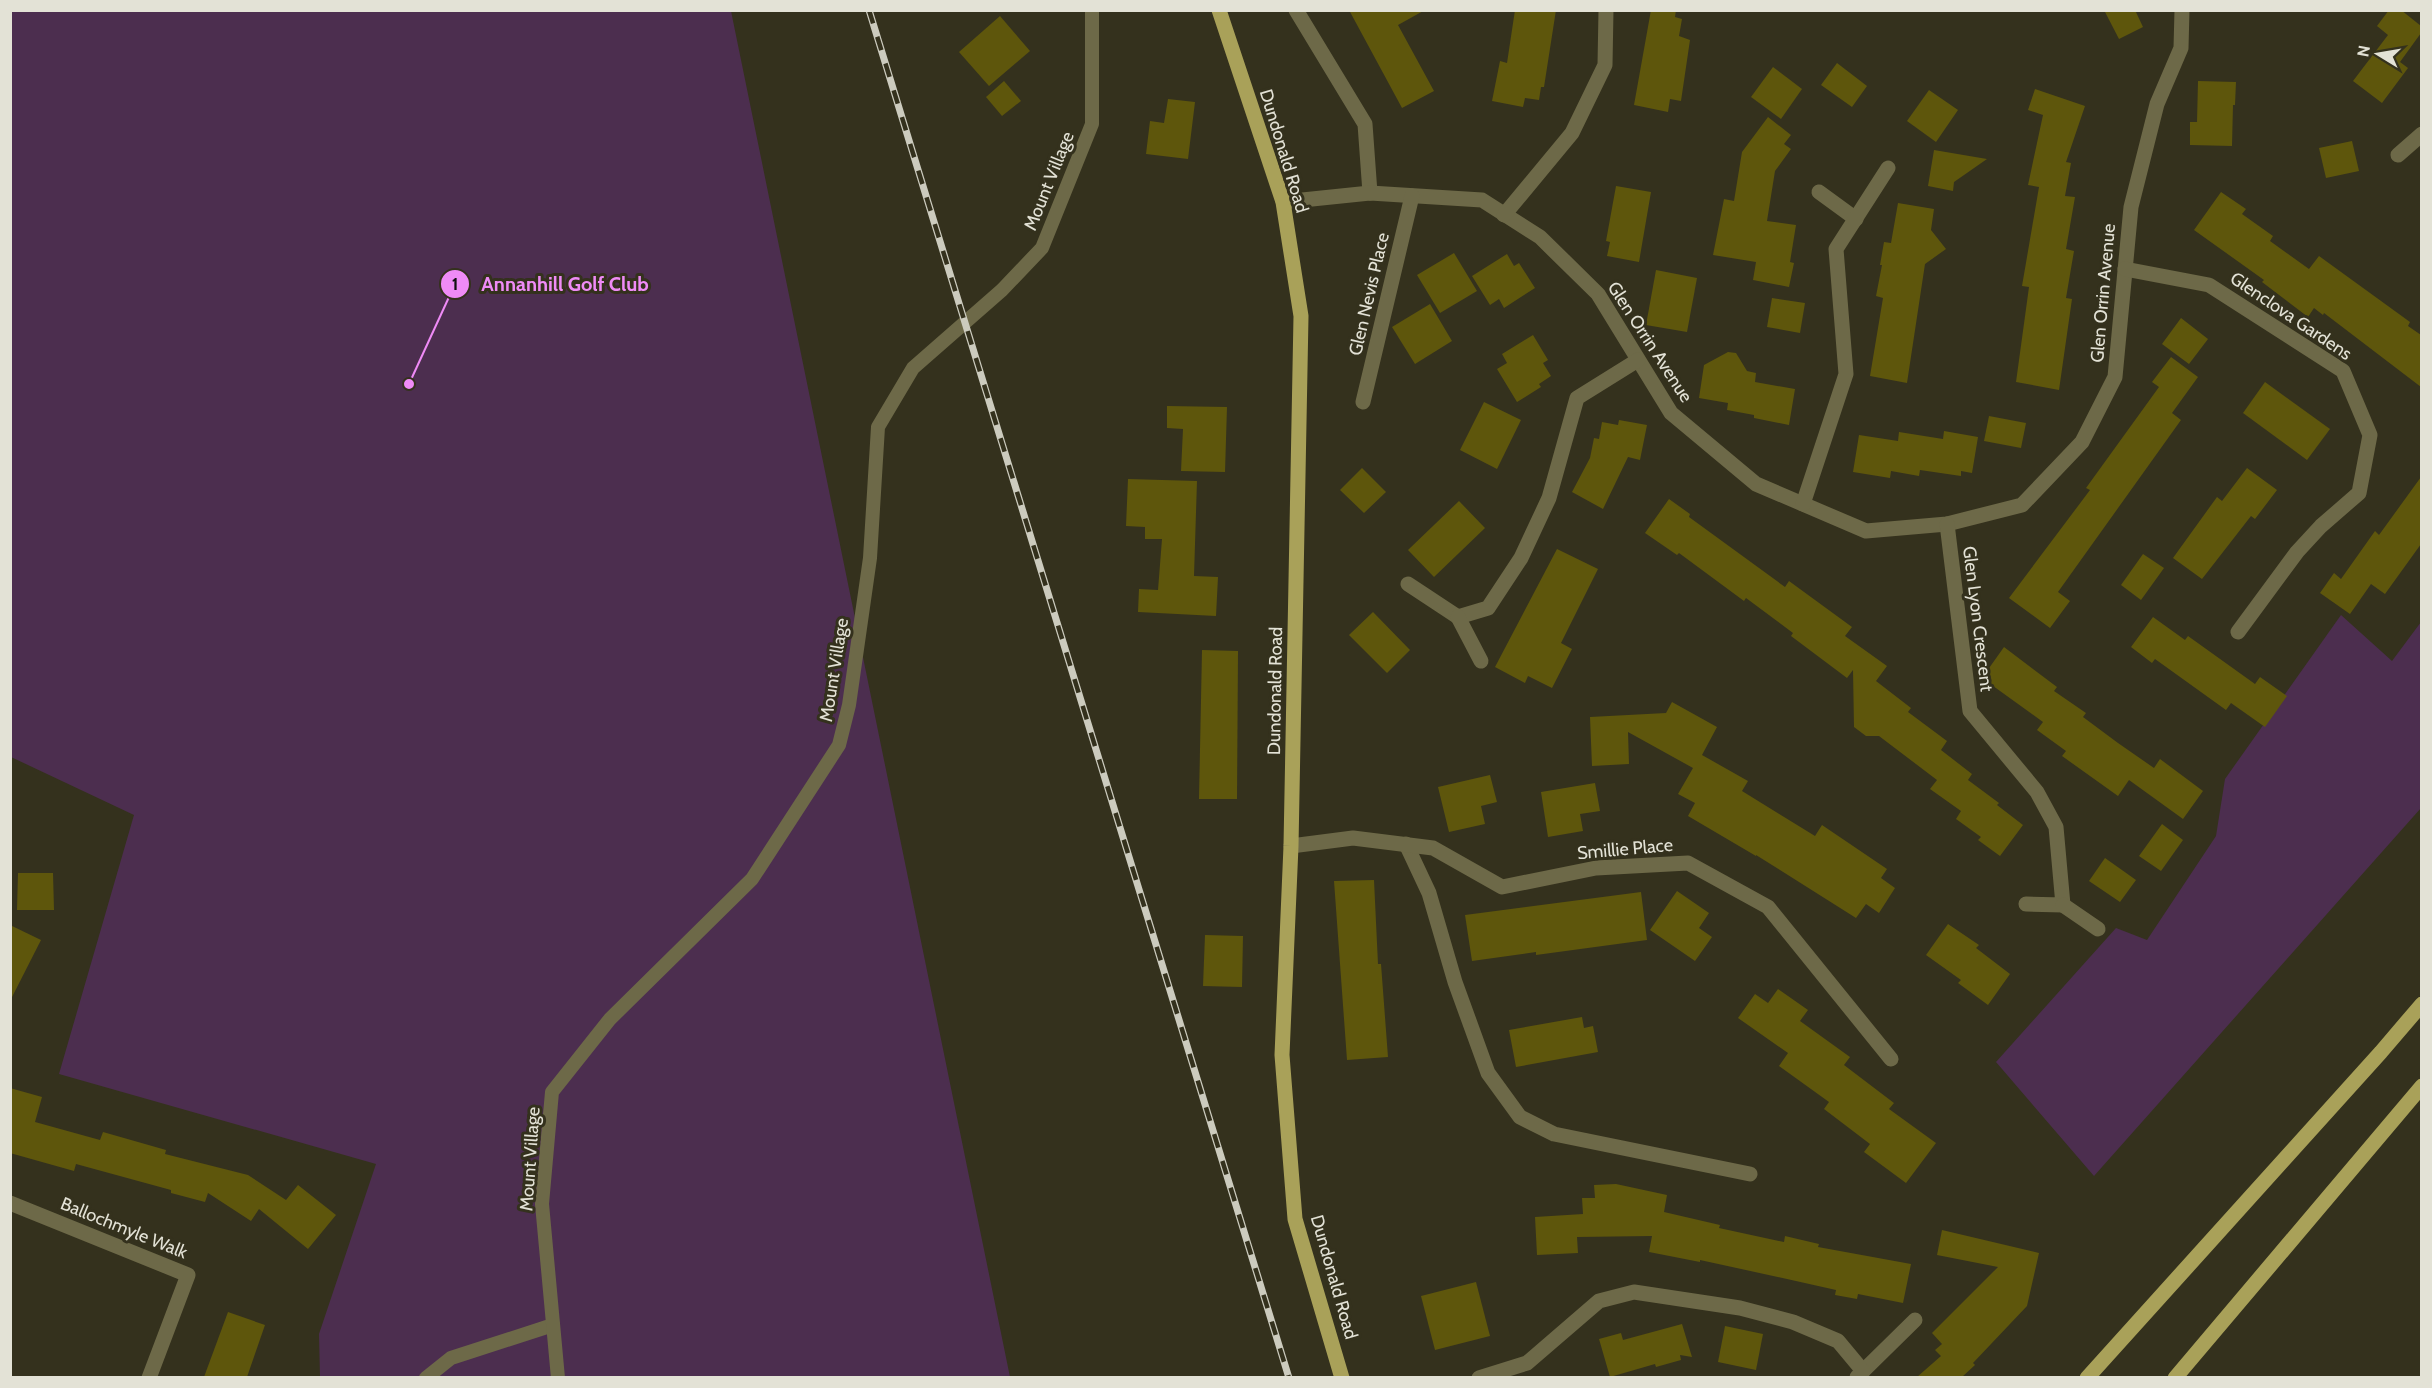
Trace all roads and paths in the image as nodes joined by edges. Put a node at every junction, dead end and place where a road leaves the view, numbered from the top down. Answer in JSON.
{"nodes":[{"id":1,"x":1092,"y":10,"type":"edge"},
{"id":2,"x":1219,"y":10,"type":"edge"},
{"id":3,"x":1296,"y":10,"type":"edge"},
{"id":4,"x":1606,"y":10,"type":"edge"},
{"id":5,"x":2182,"y":10,"type":"edge"},
{"id":6,"x":2421,"y":134,"type":"edge"},
{"id":7,"x":2398,"y":155,"type":"dead end"},
{"id":8,"x":1888,"y":168,"type":"dead end"},
{"id":9,"x":1819,"y":192,"type":"dead end"},
{"id":10,"x":1370,"y":193,"type":"junction"},
{"id":11,"x":1412,"y":196,"type":"junction"},
{"id":12,"x":1283,"y":202,"type":"junction"},
{"id":13,"x":1504,"y":215,"type":"junction"},
{"id":14,"x":1856,"y":219,"type":"junction"},
{"id":15,"x":2125,"y":268,"type":"junction"},
{"id":16,"x":1638,"y":360,"type":"junction"},
{"id":17,"x":1364,"y":402,"type":"dead end"},
{"id":18,"x":1803,"y":504,"type":"junction"},
{"id":19,"x":1947,"y":524,"type":"junction"},
{"id":20,"x":1408,"y":584,"type":"dead end"},
{"id":21,"x":1458,"y":616,"type":"junction"},
{"id":22,"x":2238,"y":632,"type":"dead end"},
{"id":23,"x":1481,"y":661,"type":"dead end"},
{"id":24,"x":1406,"y":844,"type":"junction"},
{"id":25,"x":1291,"y":846,"type":"junction"},
{"id":26,"x":2026,"y":904,"type":"dead end"},
{"id":27,"x":2063,"y":905,"type":"junction"},
{"id":28,"x":2098,"y":929,"type":"dead end"},
{"id":29,"x":2421,"y":1004,"type":"edge"},
{"id":30,"x":1891,"y":1059,"type":"dead end"},
{"id":31,"x":2421,"y":1086,"type":"edge"},
{"id":32,"x":1750,"y":1174,"type":"dead end"},
{"id":33,"x":10,"y":1203,"type":"edge"},
{"id":34,"x":1915,"y":1320,"type":"dead end"},
{"id":35,"x":553,"y":1325,"type":"junction"},
{"id":36,"x":1860,"y":1374,"type":"edge"},
{"id":37,"x":150,"y":1377,"type":"edge"},
{"id":38,"x":426,"y":1377,"type":"edge"},
{"id":39,"x":558,"y":1377,"type":"edge"},
{"id":40,"x":1342,"y":1377,"type":"edge"},
{"id":41,"x":1479,"y":1377,"type":"edge"},
{"id":42,"x":2087,"y":1377,"type":"edge"},
{"id":43,"x":2175,"y":1377,"type":"edge"}],
"edges":[{"from":1,"to":35,"type":"lane","name":"Mount Village"},
{"from":2,"to":12,"type":"main road","name":"Dundonald Road"},
{"from":3,"to":10,"type":"street"},
{"from":4,"to":13,"type":"street"},
{"from":5,"to":15,"type":"street","name":"Glen Orrin Avenue"},
{"from":6,"to":7,"type":"street"},
{"from":8,"to":14,"type":"street"},
{"from":9,"to":14,"type":"street"},
{"from":10,"to":11,"type":"street","name":"Glen Orrin Avenue"},
{"from":10,"to":12,"type":"street","name":"Glen Orrin Avenue"},
{"from":11,"to":13,"type":"street","name":"Glen Orrin Avenue"},
{"from":11,"to":17,"type":"street","name":"Glen Nevis Place"},
{"from":12,"to":25,"type":"main road","name":"Dundonald Road"},
{"from":13,"to":16,"type":"street","name":"Glen Orrin Avenue"},
{"from":14,"to":18,"type":"street"},
{"from":15,"to":19,"type":"street","name":"Glen Orrin Avenue"},
{"from":15,"to":22,"type":"street","name":"Glenclova Gardens"},
{"from":16,"to":18,"type":"street","name":"Glen Orrin Avenue"},
{"from":16,"to":21,"type":"street"},
{"from":18,"to":19,"type":"street","name":"Glen Orrin Avenue"},
{"from":19,"to":27,"type":"street","name":"Glen Lyon Crescent"},
{"from":20,"to":21,"type":"street"},
{"from":21,"to":23,"type":"street"},
{"from":24,"to":25,"type":"street","name":"Smillie Place"},
{"from":24,"to":30,"type":"street","name":"Smillie Place"},
{"from":24,"to":32,"type":"street"},
{"from":25,"to":40,"type":"main road","name":"Dundonald Road"},
{"from":26,"to":27,"type":"street"},
{"from":27,"to":28,"type":"street"},
{"from":29,"to":42,"type":"main road"},
{"from":31,"to":43,"type":"main road"},
{"from":33,"to":37,"type":"street","name":"Ballochmyle Walk"},
{"from":34,"to":36,"type":"street"},
{"from":35,"to":38,"type":"lane"},
{"from":35,"to":39,"type":"lane","name":"Mount Village"},
{"from":36,"to":41,"type":"street"}]}
